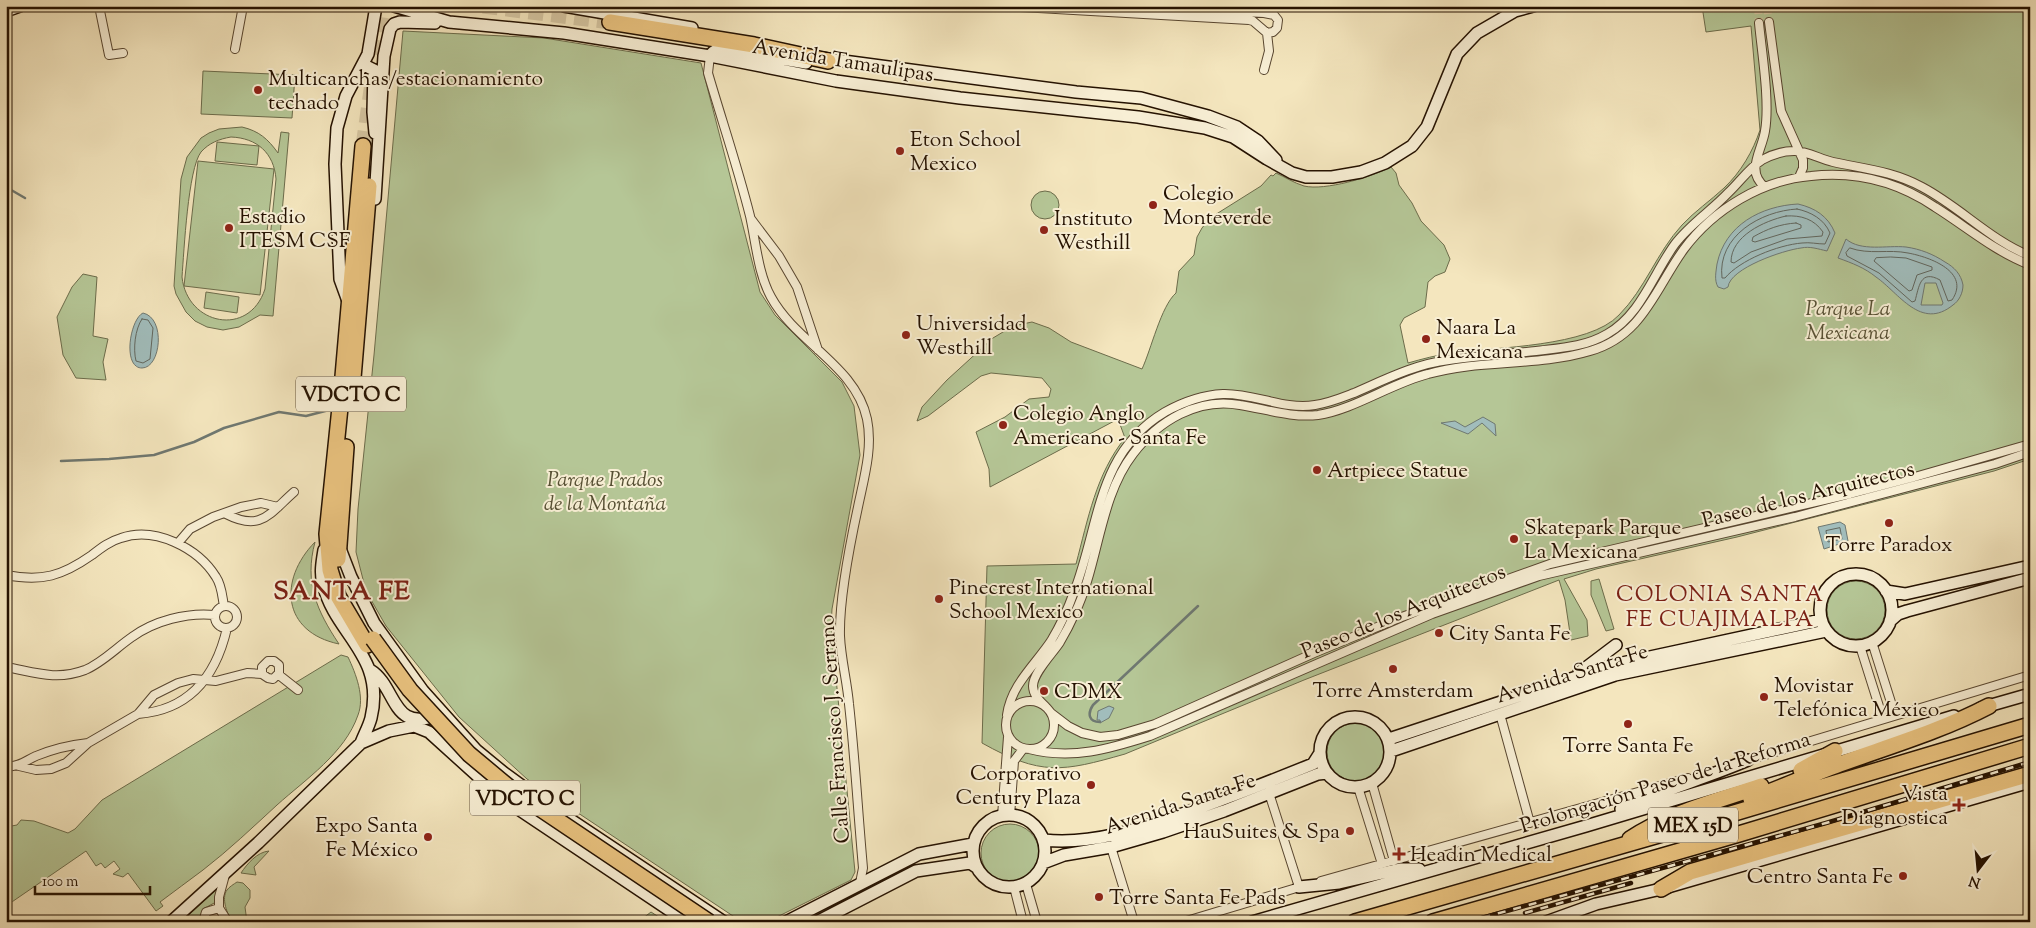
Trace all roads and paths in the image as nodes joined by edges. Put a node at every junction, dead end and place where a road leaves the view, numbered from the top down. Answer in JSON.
{"nodes":[{"id":1,"x":20,"y":6,"type":"edge"},
{"id":2,"x":99,"y":6,"type":"edge"},
{"id":3,"x":243,"y":6,"type":"edge"},
{"id":4,"x":376,"y":6,"type":"edge"},
{"id":5,"x":394,"y":6,"type":"edge"},
{"id":6,"x":564,"y":6,"type":"edge"},
{"id":7,"x":1004,"y":6,"type":"edge"},
{"id":8,"x":1110,"y":6,"type":"edge"},
{"id":9,"x":1533,"y":6,"type":"edge"},
{"id":10,"x":6,"y":11,"type":"edge"},
{"id":11,"x":448,"y":22,"type":"junction"},
{"id":12,"x":610,"y":22,"type":"tunnel mouth"},
{"id":13,"x":1769,"y":22,"type":"tunnel mouth"},
{"id":14,"x":1759,"y":23,"type":"tunnel mouth"},
{"id":15,"x":1267,"y":33,"type":"junction"},
{"id":16,"x":235,"y":49,"type":"dead end"},
{"id":17,"x":123,"y":53,"type":"dead end"},
{"id":18,"x":710,"y":56,"type":"junction"},
{"id":19,"x":828,"y":61,"type":"junction"},
{"id":20,"x":364,"y":65,"type":"junction"},
{"id":21,"x":1264,"y":70,"type":"dead end"},
{"id":22,"x":1142,"y":98,"type":"junction"},
{"id":23,"x":1138,"y":117,"type":"junction"},
{"id":24,"x":372,"y":146,"type":"junction"},
{"id":25,"x":1799,"y":151,"type":"junction"},
{"id":26,"x":1280,"y":165,"type":"junction"},
{"id":27,"x":1754,"y":166,"type":"junction"},
{"id":28,"x":1799,"y":177,"type":"junction"},
{"id":29,"x":1765,"y":187,"type":"junction"},
{"id":30,"x":750,"y":216,"type":"junction"},
{"id":31,"x":2030,"y":256,"type":"edge"},
{"id":32,"x":2030,"y":265,"type":"edge"},
{"id":33,"x":354,"y":301,"type":"junction"},
{"id":34,"x":1608,"y":334,"type":"junction"},
{"id":35,"x":1613,"y":342,"type":"junction"},
{"id":36,"x":819,"y":352,"type":"junction"},
{"id":37,"x":1313,"y":406,"type":"junction"},
{"id":38,"x":1314,"y":415,"type":"junction"},
{"id":39,"x":2030,"y":444,"type":"edge"},
{"id":40,"x":2030,"y":452,"type":"edge"},
{"id":41,"x":1912,"y":482,"type":"junction"},
{"id":42,"x":294,"y":492,"type":"dead end"},
{"id":43,"x":278,"y":506,"type":"junction"},
{"id":44,"x":226,"y":514,"type":"junction"},
{"id":45,"x":1724,"y":525,"type":"junction"},
{"id":46,"x":1725,"y":534,"type":"junction"},
{"id":47,"x":332,"y":538,"type":"junction"},
{"id":48,"x":178,"y":543,"type":"junction"},
{"id":49,"x":1560,"y":561,"type":"junction"},
{"id":50,"x":2030,"y":566,"type":"edge"},
{"id":51,"x":1562,"y":569,"type":"junction"},
{"id":52,"x":6,"y":575,"type":"edge"},
{"id":53,"x":2030,"y":578,"type":"edge"},
{"id":54,"x":1078,"y":583,"type":"junction"},
{"id":55,"x":1086,"y":586,"type":"junction"},
{"id":56,"x":1886,"y":592,"type":"junction"},
{"id":57,"x":224,"y":606,"type":"junction"},
{"id":58,"x":215,"y":615,"type":"junction"},
{"id":59,"x":1821,"y":620,"type":"junction"},
{"id":60,"x":1890,"y":621,"type":"junction"},
{"id":61,"x":227,"y":628,"type":"junction"},
{"id":62,"x":1826,"y":631,"type":"junction"},
{"id":63,"x":370,"y":642,"type":"junction"},
{"id":64,"x":1872,"y":642,"type":"junction"},
{"id":65,"x":1616,"y":645,"type":"dead end"},
{"id":66,"x":1860,"y":646,"type":"junction"},
{"id":67,"x":6,"y":667,"type":"edge"},
{"id":68,"x":370,"y":670,"type":"junction"},
{"id":69,"x":262,"y":674,"type":"junction"},
{"id":70,"x":279,"y":675,"type":"junction"},
{"id":71,"x":2030,"y":675,"type":"edge"},
{"id":72,"x":1260,"y":678,"type":"junction"},
{"id":73,"x":1572,"y":678,"type":"junction"},
{"id":74,"x":204,"y":680,"type":"junction"},
{"id":75,"x":1263,"y":688,"type":"junction"},
{"id":76,"x":298,"y":690,"type":"dead end"},
{"id":77,"x":2030,"y":694,"type":"edge"},
{"id":78,"x":1989,"y":706,"type":"junction"},
{"id":79,"x":1048,"y":710,"type":"junction"},
{"id":80,"x":138,"y":714,"type":"junction"},
{"id":81,"x":442,"y":714,"type":"junction"},
{"id":82,"x":1500,"y":714,"type":"junction"},
{"id":83,"x":1007,"y":715,"type":"junction"},
{"id":84,"x":1895,"y":715,"type":"junction"},
{"id":85,"x":1883,"y":719,"type":"junction"},
{"id":86,"x":2030,"y":725,"type":"edge"},
{"id":87,"x":1008,"y":737,"type":"junction"},
{"id":88,"x":1389,"y":739,"type":"junction"},
{"id":89,"x":88,"y":743,"type":"junction"},
{"id":90,"x":361,"y":743,"type":"junction"},
{"id":91,"x":2030,"y":746,"type":"edge"},
{"id":92,"x":1026,"y":749,"type":"junction"},
{"id":93,"x":1391,"y":751,"type":"junction"},
{"id":94,"x":1834,"y":751,"type":"junction"},
{"id":95,"x":1320,"y":753,"type":"junction"},
{"id":96,"x":1748,"y":760,"type":"junction"},
{"id":97,"x":19,"y":766,"type":"junction"},
{"id":98,"x":6,"y":767,"type":"edge"},
{"id":99,"x":1327,"y":773,"type":"junction"},
{"id":100,"x":2030,"y":774,"type":"edge"},
{"id":101,"x":2030,"y":782,"type":"edge"},
{"id":102,"x":1372,"y":783,"type":"junction"},
{"id":103,"x":1358,"y":787,"type":"junction"},
{"id":104,"x":1269,"y":793,"type":"junction"},
{"id":105,"x":502,"y":798,"type":"junction"},
{"id":106,"x":541,"y":800,"type":"junction"},
{"id":107,"x":1006,"y":816,"type":"junction"},
{"id":108,"x":1704,"y":822,"type":"junction"},
{"id":109,"x":1530,"y":823,"type":"junction"},
{"id":110,"x":1586,"y":826,"type":"junction"},
{"id":111,"x":1044,"y":840,"type":"junction"},
{"id":112,"x":973,"y":844,"type":"junction"},
{"id":113,"x":1111,"y":847,"type":"junction"},
{"id":114,"x":1618,"y":847,"type":"junction"},
{"id":115,"x":1394,"y":861,"type":"junction"},
{"id":116,"x":1044,"y":863,"type":"junction"},
{"id":117,"x":1382,"y":864,"type":"junction"},
{"id":118,"x":976,"y":867,"type":"junction"},
{"id":119,"x":1436,"y":868,"type":"junction"},
{"id":120,"x":226,"y":873,"type":"junction"},
{"id":121,"x":860,"y":883,"type":"junction"},
{"id":122,"x":1020,"y":886,"type":"junction"},
{"id":123,"x":1299,"y":887,"type":"junction"},
{"id":124,"x":1661,"y":889,"type":"junction"},
{"id":125,"x":872,"y":893,"type":"junction"},
{"id":126,"x":219,"y":908,"type":"junction"},
{"id":127,"x":718,"y":921,"type":"edge"},
{"id":128,"x":171,"y":922,"type":"edge"},
{"id":129,"x":203,"y":922,"type":"edge"},
{"id":130,"x":228,"y":922,"type":"edge"},
{"id":131,"x":687,"y":922,"type":"edge"},
{"id":132,"x":693,"y":922,"type":"edge"},
{"id":133,"x":786,"y":922,"type":"edge"},
{"id":134,"x":817,"y":922,"type":"edge"},
{"id":135,"x":1023,"y":922,"type":"edge"},
{"id":136,"x":1037,"y":922,"type":"edge"},
{"id":137,"x":1134,"y":922,"type":"edge"},
{"id":138,"x":1183,"y":922,"type":"edge"},
{"id":139,"x":1252,"y":922,"type":"edge"},
{"id":140,"x":1354,"y":922,"type":"edge"},
{"id":141,"x":1433,"y":922,"type":"edge"},
{"id":142,"x":1546,"y":922,"type":"edge"}],
"edges":[{"from":1,"to":10,"type":"street"},
{"from":2,"to":17,"type":"street"},
{"from":3,"to":16,"type":"street"},
{"from":4,"to":20,"type":"street"},
{"from":5,"to":11,"type":"street","name":"Avenida Tamaulipas"},
{"from":6,"to":19,"type":"street","name":"Avenida Tamaulipas"},
{"from":7,"to":15,"type":"street"},
{"from":8,"to":15,"type":"street"},
{"from":9,"to":26,"type":"street","name":"Avenida Tamaulipas"},
{"from":11,"to":18,"type":"street","name":"Avenida Tamaulipas"},
{"from":11,"to":24,"type":"street"},
{"from":12,"to":19,"type":"highway"},
{"from":13,"to":25,"type":"street"},
{"from":14,"to":27,"type":"street"},
{"from":15,"to":21,"type":"street"},
{"from":18,"to":19,"type":"street"},
{"from":18,"to":23,"type":"street","name":"Avenida Tamaulipas"},
{"from":18,"to":30,"type":"street","name":"Calle Francisco J. Serrano"},
{"from":19,"to":22,"type":"street","name":"Avenida Tamaulipas"},
{"from":20,"to":24,"type":"street"},
{"from":20,"to":33,"type":"street"},
{"from":22,"to":23,"type":"street"},
{"from":22,"to":26,"type":"street","name":"Avenida Tamaulipas"},
{"from":23,"to":26,"type":"street","name":"Avenida Tamaulipas"},
{"from":24,"to":33,"type":"highway","number":"VDCTO C"},
{"from":25,"to":27,"type":"street"},
{"from":25,"to":28,"type":"street"},
{"from":25,"to":31,"type":"street"},
{"from":27,"to":29,"type":"street"},
{"from":27,"to":34,"type":"street"},
{"from":28,"to":29,"type":"street"},
{"from":28,"to":32,"type":"street"},
{"from":29,"to":35,"type":"street"},
{"from":30,"to":36,"type":"street","name":"Calle Francisco J. Serrano"},
{"from":30,"to":36,"type":"street","name":"Calle Francisco J. Serrano"},
{"from":33,"to":47,"type":"highway","number":"VDCTO C"},
{"from":34,"to":35,"type":"street"},
{"from":34,"to":37,"type":"street"},
{"from":35,"to":38,"type":"street"},
{"from":36,"to":121,"type":"street","name":"Calle Francisco J. Serrano"},
{"from":37,"to":38,"type":"street"},
{"from":37,"to":54,"type":"street"},
{"from":38,"to":55,"type":"street"},
{"from":39,"to":41,"type":"street","name":"Paseo de los Arquitectos"},
{"from":40,"to":41,"type":"street","name":"Paseo de los Arquitectos"},
{"from":41,"to":45,"type":"street","name":"Paseo de los Arquitectos"},
{"from":41,"to":46,"type":"street","name":"Paseo de los Arquitectos"},
{"from":42,"to":43,"type":"street"},
{"from":43,"to":44,"type":"street"},
{"from":43,"to":44,"type":"street"},
{"from":44,"to":48,"type":"street"},
{"from":45,"to":46,"type":"street"},
{"from":45,"to":49,"type":"street","name":"Paseo de los Arquitectos"},
{"from":46,"to":51,"type":"street","name":"Paseo de los Arquitectos"},
{"from":47,"to":63,"type":"highway","number":"VDCTO C"},
{"from":47,"to":68,"type":"street"},
{"from":47,"to":81,"type":"street"},
{"from":48,"to":52,"type":"street"},
{"from":48,"to":57,"type":"street"},
{"from":49,"to":51,"type":"street"},
{"from":49,"to":72,"type":"street","name":"Paseo de los Arquitectos"},
{"from":50,"to":56,"type":"street"},
{"from":51,"to":75,"type":"street","name":"Paseo de los Arquitectos"},
{"from":53,"to":60,"type":"street"},
{"from":54,"to":55,"type":"street"},
{"from":54,"to":83,"type":"street"},
{"from":55,"to":79,"type":"street"},
{"from":56,"to":59,"type":"street"},
{"from":56,"to":60,"type":"street"},
{"from":57,"to":58,"type":"street"},
{"from":57,"to":61,"type":"street"},
{"from":58,"to":61,"type":"street"},
{"from":58,"to":67,"type":"street"},
{"from":59,"to":62,"type":"street"},
{"from":59,"to":73,"type":"street","name":"Avenida Santa Fe"},
{"from":60,"to":64,"type":"street"},
{"from":61,"to":74,"type":"street"},
{"from":62,"to":66,"type":"street"},
{"from":62,"to":82,"type":"street","name":"Avenida Santa Fe"},
{"from":63,"to":127,"type":"highway","number":"VDCTO C","bridge":true},
{"from":63,"to":132,"type":"highway","number":"VDCTO C"},
{"from":64,"to":66,"type":"street"},
{"from":64,"to":84,"type":"street"},
{"from":65,"to":73,"type":"street"},
{"from":66,"to":85,"type":"street"},
{"from":68,"to":81,"type":"street"},
{"from":68,"to":90,"type":"street"},
{"from":69,"to":70,"type":"street"},
{"from":69,"to":70,"type":"street"},
{"from":69,"to":74,"type":"street"},
{"from":70,"to":76,"type":"street"},
{"from":71,"to":84,"type":"street","name":"Prolongación Paseo de la Reforma"},
{"from":72,"to":75,"type":"street"},
{"from":72,"to":79,"type":"street","name":"Paseo de los Arquitectos"},
{"from":73,"to":88,"type":"street","name":"Avenida Santa Fe"},
{"from":74,"to":80,"type":"street"},
{"from":74,"to":80,"type":"street"},
{"from":75,"to":92,"type":"street","name":"Paseo de los Arquitectos"},
{"from":77,"to":78,"type":"street","name":"Prolongación Paseo de la Reforma"},
{"from":78,"to":94,"type":"street","name":"Prolongación Paseo de la Reforma"},
{"from":78,"to":108,"type":"highway"},
{"from":79,"to":83,"type":"street"},
{"from":79,"to":92,"type":"street"},
{"from":80,"to":89,"type":"street"},
{"from":81,"to":106,"type":"street"},
{"from":82,"to":93,"type":"street","name":"Avenida Santa Fe"},
{"from":82,"to":109,"type":"street"},
{"from":83,"to":87,"type":"street"},
{"from":84,"to":85,"type":"street","name":"Prolongación Paseo de la Reforma"},
{"from":85,"to":96,"type":"street","name":"Prolongación Paseo de la Reforma"},
{"from":86,"to":108,"type":"highway","number":"MEX 15D"},
{"from":87,"to":92,"type":"street"},
{"from":87,"to":107,"type":"street"},
{"from":88,"to":93,"type":"street"},
{"from":88,"to":95,"type":"street"},
{"from":89,"to":97,"type":"street"},
{"from":89,"to":97,"type":"street"},
{"from":90,"to":105,"type":"street"},
{"from":90,"to":120,"type":"street"},
{"from":91,"to":141,"type":"highway","number":"MEX 15D"},
{"from":92,"to":107,"type":"street"},
{"from":93,"to":102,"type":"street"},
{"from":94,"to":110,"type":"street","name":"Prolongación Paseo de la Reforma"},
{"from":94,"to":114,"type":"highway"},
{"from":95,"to":99,"type":"street"},
{"from":95,"to":111,"type":"street","name":"Avenida Santa Fe"},
{"from":96,"to":109,"type":"street","name":"Prolongación Paseo de la Reforma"},
{"from":96,"to":110,"type":"street"},
{"from":97,"to":98,"type":"street"},
{"from":99,"to":103,"type":"street"},
{"from":99,"to":104,"type":"street","name":"Avenida Santa Fe"},
{"from":100,"to":124,"type":"highway"},
{"from":101,"to":124,"type":"street"},
{"from":102,"to":103,"type":"street"},
{"from":102,"to":115,"type":"street"},
{"from":103,"to":117,"type":"street"},
{"from":104,"to":113,"type":"street","name":"Avenida Santa Fe"},
{"from":104,"to":123,"type":"street"},
{"from":105,"to":106,"type":"street"},
{"from":105,"to":131,"type":"street"},
{"from":106,"to":127,"type":"street"},
{"from":107,"to":111,"type":"street"},
{"from":107,"to":112,"type":"street"},
{"from":108,"to":114,"type":"highway","number":"MEX 15D"},
{"from":109,"to":115,"type":"street","name":"Prolongación Paseo de la Reforma"},
{"from":110,"to":119,"type":"street","name":"Prolongación Paseo de la Reforma"},
{"from":111,"to":116,"type":"street"},
{"from":112,"to":118,"type":"street"},
{"from":112,"to":121,"type":"street"},
{"from":113,"to":116,"type":"street","name":"Avenida Santa Fe"},
{"from":113,"to":137,"type":"street"},
{"from":114,"to":140,"type":"highway","number":"MEX 15D"},
{"from":115,"to":117,"type":"street","name":"Prolongación Paseo de la Reforma"},
{"from":116,"to":122,"type":"street"},
{"from":117,"to":123,"type":"street","name":"Prolongación Paseo de la Reforma"},
{"from":118,"to":122,"type":"street"},
{"from":118,"to":125,"type":"street"},
{"from":119,"to":123,"type":"street"},
{"from":119,"to":139,"type":"street","name":"Prolongación Paseo de la Reforma"},
{"from":120,"to":126,"type":"street"},
{"from":120,"to":128,"type":"street"},
{"from":121,"to":125,"type":"street"},
{"from":121,"to":133,"type":"street"},
{"from":122,"to":135,"type":"street"},
{"from":122,"to":136,"type":"street"},
{"from":123,"to":138,"type":"street","name":"Prolongación Paseo de la Reforma"},
{"from":124,"to":142,"type":"street"},
{"from":125,"to":134,"type":"street"},
{"from":126,"to":129,"type":"street"},
{"from":126,"to":130,"type":"street"}]}
